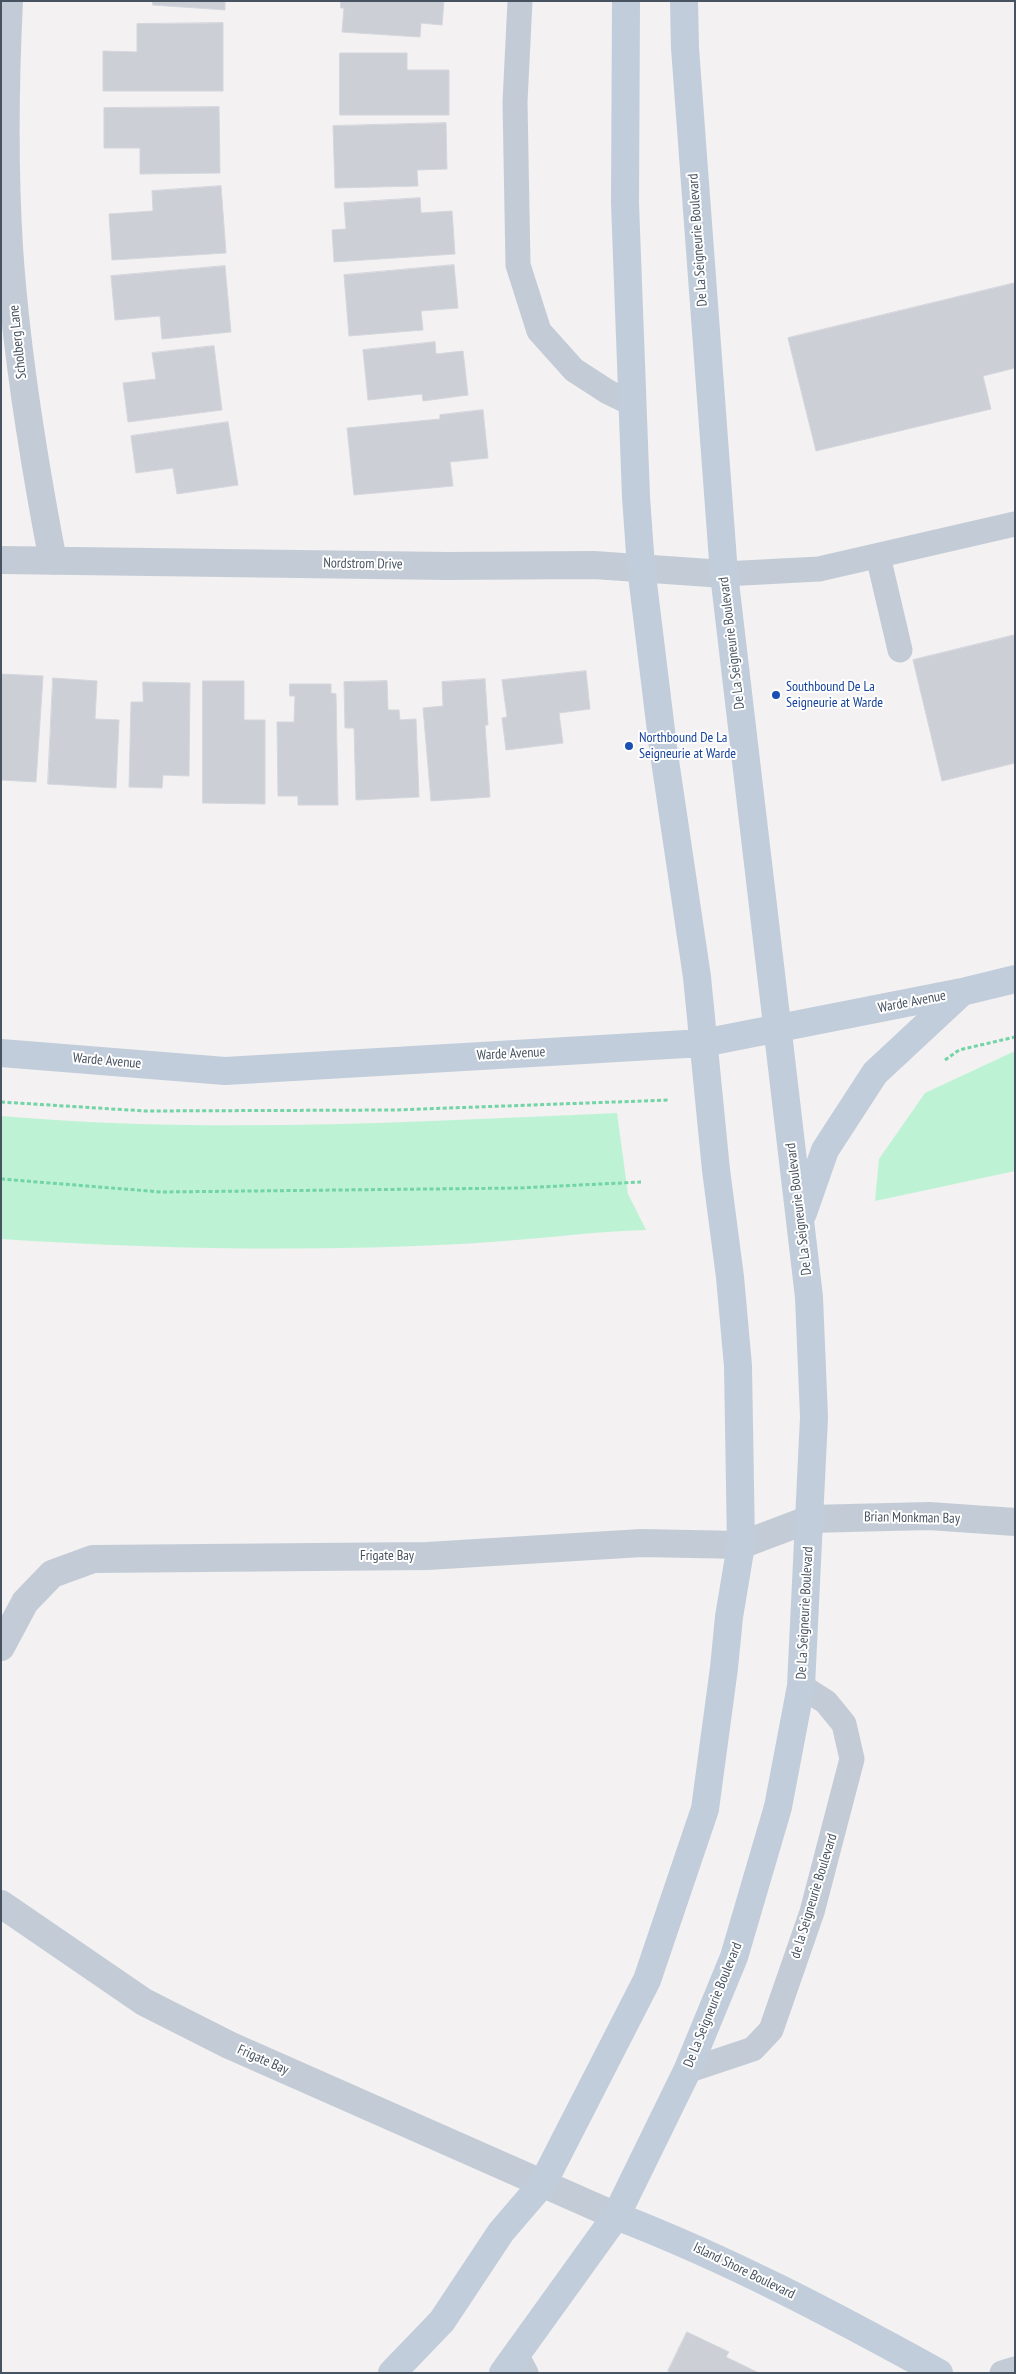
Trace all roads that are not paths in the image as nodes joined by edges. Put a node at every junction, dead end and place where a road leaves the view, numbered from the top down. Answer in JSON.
{"nodes":[{"id":1,"x":9,"y":1,"type":"edge"},
{"id":2,"x":520,"y":1,"type":"edge"},
{"id":3,"x":626,"y":1,"type":"edge"},
{"id":4,"x":684,"y":1,"type":"edge"},
{"id":5,"x":633,"y":404,"type":"junction"},
{"id":6,"x":1015,"y":524,"type":"edge"},
{"id":7,"x":878,"y":556,"type":"junction"},
{"id":8,"x":1,"y":560,"type":"edge"},
{"id":9,"x":53,"y":561,"type":"junction"},
{"id":10,"x":642,"y":567,"type":"junction"},
{"id":11,"x":724,"y":574,"type":"junction"},
{"id":12,"x":900,"y":650,"type":"dead end"},
{"id":13,"x":1015,"y":979,"type":"edge"},
{"id":14,"x":962,"y":992,"type":"junction"},
{"id":15,"x":778,"y":1028,"type":"junction"},
{"id":16,"x":703,"y":1042,"type":"junction"},
{"id":17,"x":1,"y":1053,"type":"edge"},
{"id":18,"x":800,"y":1219,"type":"junction"},
{"id":19,"x":810,"y":1519,"type":"junction"},
{"id":20,"x":1015,"y":1522,"type":"edge"},
{"id":21,"x":741,"y":1545,"type":"junction"},
{"id":22,"x":1,"y":1647,"type":"edge"},
{"id":23,"x":801,"y":1686,"type":"junction"},
{"id":24,"x":1,"y":1904,"type":"edge"},
{"id":25,"x":687,"y":2071,"type":"junction"},
{"id":26,"x":543,"y":2183,"type":"junction"},
{"id":27,"x":616,"y":2216,"type":"junction"},
{"id":28,"x":515,"y":2367,"type":"edge"},
{"id":29,"x":1015,"y":2369,"type":"edge"},
{"id":30,"x":392,"y":2373,"type":"edge"},
{"id":31,"x":939,"y":2373,"type":"edge"},
{"id":32,"x":1002,"y":2373,"type":"edge"}],
"edges":[{"from":1,"to":9,"type":"street","name":"Scholberg Lane"},
{"from":2,"to":5,"type":"lane"},
{"from":3,"to":5,"type":"street"},
{"from":4,"to":11,"type":"street","name":"De La Seigneurie Boulevard"},
{"from":5,"to":10,"type":"street"},
{"from":6,"to":7,"type":"lane"},
{"from":7,"to":11,"type":"lane"},
{"from":7,"to":12,"type":"lane"},
{"from":8,"to":9,"type":"street","name":"Nordstrom Drive"},
{"from":9,"to":10,"type":"street","name":"Nordstrom Drive"},
{"from":10,"to":11,"type":"street","name":"Nordstrom Drive"},
{"from":10,"to":16,"type":"street"},
{"from":11,"to":15,"type":"street","name":"De La Seigneurie Boulevard"},
{"from":13,"to":14,"type":"street","name":"Warde Avenue"},
{"from":14,"to":15,"type":"street","name":"Warde Avenue"},
{"from":14,"to":18,"type":"street"},
{"from":15,"to":16,"type":"street","name":"Warde Avenue"},
{"from":15,"to":18,"type":"street","name":"De La Seigneurie Boulevard"},
{"from":16,"to":17,"type":"street","name":"Warde Avenue"},
{"from":16,"to":21,"type":"street"},
{"from":18,"to":19,"type":"street","name":"De La Seigneurie Boulevard"},
{"from":19,"to":20,"type":"street","name":"Brian Monkman Bay"},
{"from":19,"to":21,"type":"street","name":"Frigate Bay"},
{"from":19,"to":23,"type":"street","name":"De La Seigneurie Boulevard"},
{"from":21,"to":22,"type":"street","name":"Frigate Bay"},
{"from":21,"to":26,"type":"street"},
{"from":23,"to":25,"type":"street","name":"De La Seigneurie Boulevard"},
{"from":23,"to":25,"type":"lane","name":"de la Seigneurie Boulevard"},
{"from":24,"to":26,"type":"street","name":"Frigate Bay"},
{"from":25,"to":27,"type":"street","name":"De La Seigneurie Boulevard"},
{"from":26,"to":27,"type":"street","name":"Island Shore Boulevard"},
{"from":26,"to":30,"type":"street"},
{"from":27,"to":28,"type":"street","name":"De La Seigneurie Boulevard"},
{"from":27,"to":31,"type":"street","name":"Island Shore Boulevard"},
{"from":29,"to":32,"type":"lane"}]}
